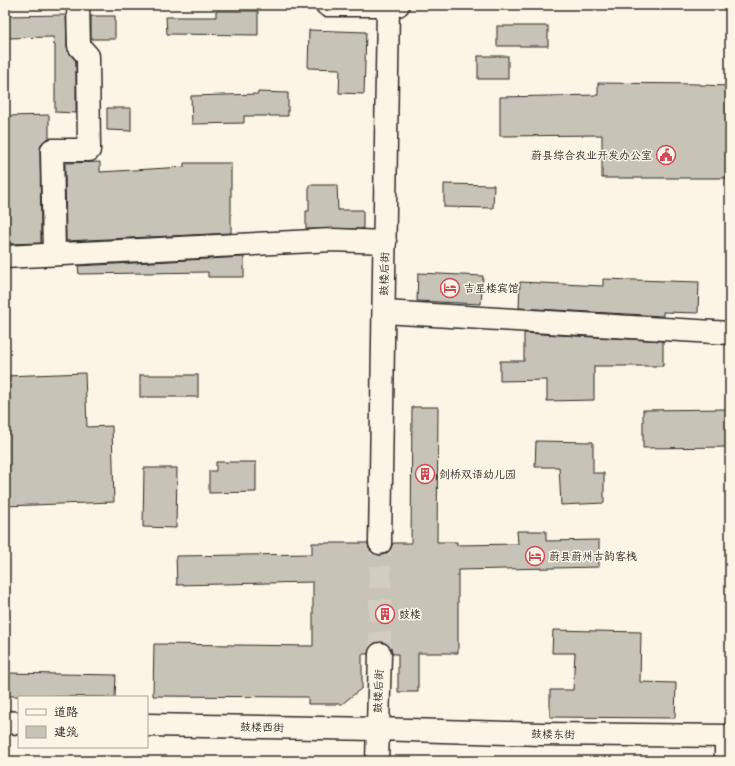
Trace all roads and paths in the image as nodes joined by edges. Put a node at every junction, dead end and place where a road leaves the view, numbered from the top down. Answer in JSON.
{"nodes":[{"id":1,"x":78,"y":5,"type":"edge"},
{"id":2,"x":327,"y":5,"type":"edge"},
{"id":3,"x":393,"y":6,"type":"edge"},
{"id":4,"x":385,"y":242,"type":"junction"},
{"id":5,"x":54,"y":254,"type":"junction"},
{"id":6,"x":5,"y":257,"type":"edge"},
{"id":7,"x":384,"y":312,"type":"junction"},
{"id":8,"x":730,"y":333,"type":"edge"},
{"id":9,"x":380,"y":542,"type":"tunnel mouth"},
{"id":10,"x":380,"y":654,"type":"tunnel mouth"},
{"id":11,"x":5,"y":722,"type":"edge"},
{"id":12,"x":18,"y":723,"type":"edge"},
{"id":13,"x":148,"y":725,"type":"edge"},
{"id":14,"x":377,"y":729,"type":"junction"},
{"id":15,"x":728,"y":736,"type":"edge"},
{"id":16,"x":377,"y":761,"type":"edge"},
{"id":17,"x":726,"y":761,"type":"edge"}],
"edges":[{"from":1,"to":5,"type":"street"},
{"from":2,"to":3,"type":"street"},
{"from":3,"to":4,"type":"street","name":"鼓楼后街"},
{"from":4,"to":5,"type":"street"},
{"from":4,"to":7,"type":"street","name":"鼓楼后街"},
{"from":5,"to":6,"type":"street"},
{"from":7,"to":8,"type":"street"},
{"from":7,"to":9,"type":"street","name":"鼓楼后街"},
{"from":10,"to":14,"type":"street","name":"鼓楼后街"},
{"from":11,"to":12,"type":"street"},
{"from":13,"to":14,"type":"street","name":"鼓楼西街"},
{"from":14,"to":15,"type":"street","name":"鼓楼东街"},
{"from":14,"to":16,"type":"street","name":"鼓楼后街"},
{"from":15,"to":17,"type":"street"}]}
